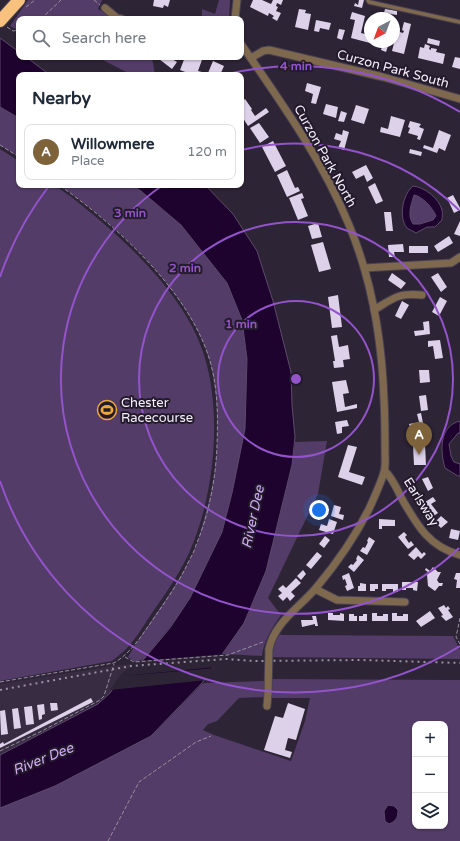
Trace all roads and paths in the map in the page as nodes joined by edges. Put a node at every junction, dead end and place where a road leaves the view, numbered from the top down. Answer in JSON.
{"nodes":[{"id":1,"x":19,"y":0,"type":"edge"},
{"id":2,"x":60,"y":0,"type":"edge"},
{"id":3,"x":237,"y":0,"type":"edge"},
{"id":4,"x":368,"y":0,"type":"edge"},
{"id":5,"x":105,"y":8,"type":"dead end"},
{"id":6,"x":44,"y":16,"type":"edge"},
{"id":7,"x":115,"y":16,"type":"edge"},
{"id":8,"x":235,"y":16,"type":"edge"},
{"id":9,"x":0,"y":21,"type":"edge"},
{"id":10,"x":460,"y":22,"type":"edge"},
{"id":11,"x":16,"y":30,"type":"edge"},
{"id":12,"x":13,"y":31,"type":"dead end"},
{"id":13,"x":244,"y":48,"type":"edge"},
{"id":14,"x":251,"y":58,"type":"junction"},
{"id":15,"x":460,"y":99,"type":"edge"},
{"id":16,"x":0,"y":145,"type":"edge"},
{"id":17,"x":16,"y":155,"type":"edge"},
{"id":18,"x":63,"y":188,"type":"edge"},
{"id":19,"x":460,"y":257,"type":"edge"},
{"id":20,"x":451,"y":264,"type":"junction"},
{"id":21,"x":460,"y":266,"type":"edge"},
{"id":22,"x":364,"y":268,"type":"junction"},
{"id":23,"x":422,"y":295,"type":"dead end"},
{"id":24,"x":374,"y":310,"type":"junction"},
{"id":25,"x":385,"y":471,"type":"junction"},
{"id":26,"x":460,"y":555,"type":"edge"},
{"id":27,"x":315,"y":589,"type":"junction"},
{"id":28,"x":405,"y":602,"type":"dead end"},
{"id":29,"x":460,"y":618,"type":"edge"},
{"id":30,"x":270,"y":639,"type":"junction"},
{"id":31,"x":460,"y":644,"type":"edge"},
{"id":32,"x":124,"y":657,"type":"junction"},
{"id":33,"x":114,"y":663,"type":"junction"},
{"id":34,"x":0,"y":682,"type":"edge"},
{"id":35,"x":267,"y":706,"type":"dead end"},
{"id":36,"x":211,"y":736,"type":"dead end"},
{"id":37,"x":0,"y":751,"type":"edge"},
{"id":38,"x":108,"y":841,"type":"edge"}],
"edges":[{"from":1,"to":9,"type":"highway"},
{"from":2,"to":6,"type":"path"},
{"from":3,"to":8,"type":"street"},
{"from":4,"to":10,"type":"lane"},
{"from":5,"to":7,"type":"street"},
{"from":11,"to":12,"type":"path"},
{"from":13,"to":14,"type":"street","name":"Curzon Park North"},
{"from":14,"to":15,"type":"street","name":"Curzon Park South"},
{"from":14,"to":22,"type":"street","name":"Curzon Park North"},
{"from":16,"to":17,"type":"path"},
{"from":18,"to":32,"type":"path"},
{"from":19,"to":20,"type":"street"},
{"from":20,"to":21,"type":"street"},
{"from":20,"to":22,"type":"street"},
{"from":22,"to":24,"type":"street","name":"Curzon Park North"},
{"from":23,"to":24,"type":"street"},
{"from":24,"to":25,"type":"street","name":"Curzon Park North"},
{"from":25,"to":26,"type":"street","name":"Earlsway"},
{"from":25,"to":27,"type":"street","name":"Curzon Park North"},
{"from":27,"to":28,"type":"street"},
{"from":27,"to":30,"type":"street","name":"Curzon Park North"},
{"from":29,"to":31,"type":"path"},
{"from":30,"to":32,"type":"path"},
{"from":30,"to":35,"type":"street","name":"Curzon Park North","bridge":true},
{"from":32,"to":33,"type":"path"},
{"from":33,"to":34,"type":"path"},
{"from":33,"to":37,"type":"path"},
{"from":36,"to":38,"type":"path"}]}
